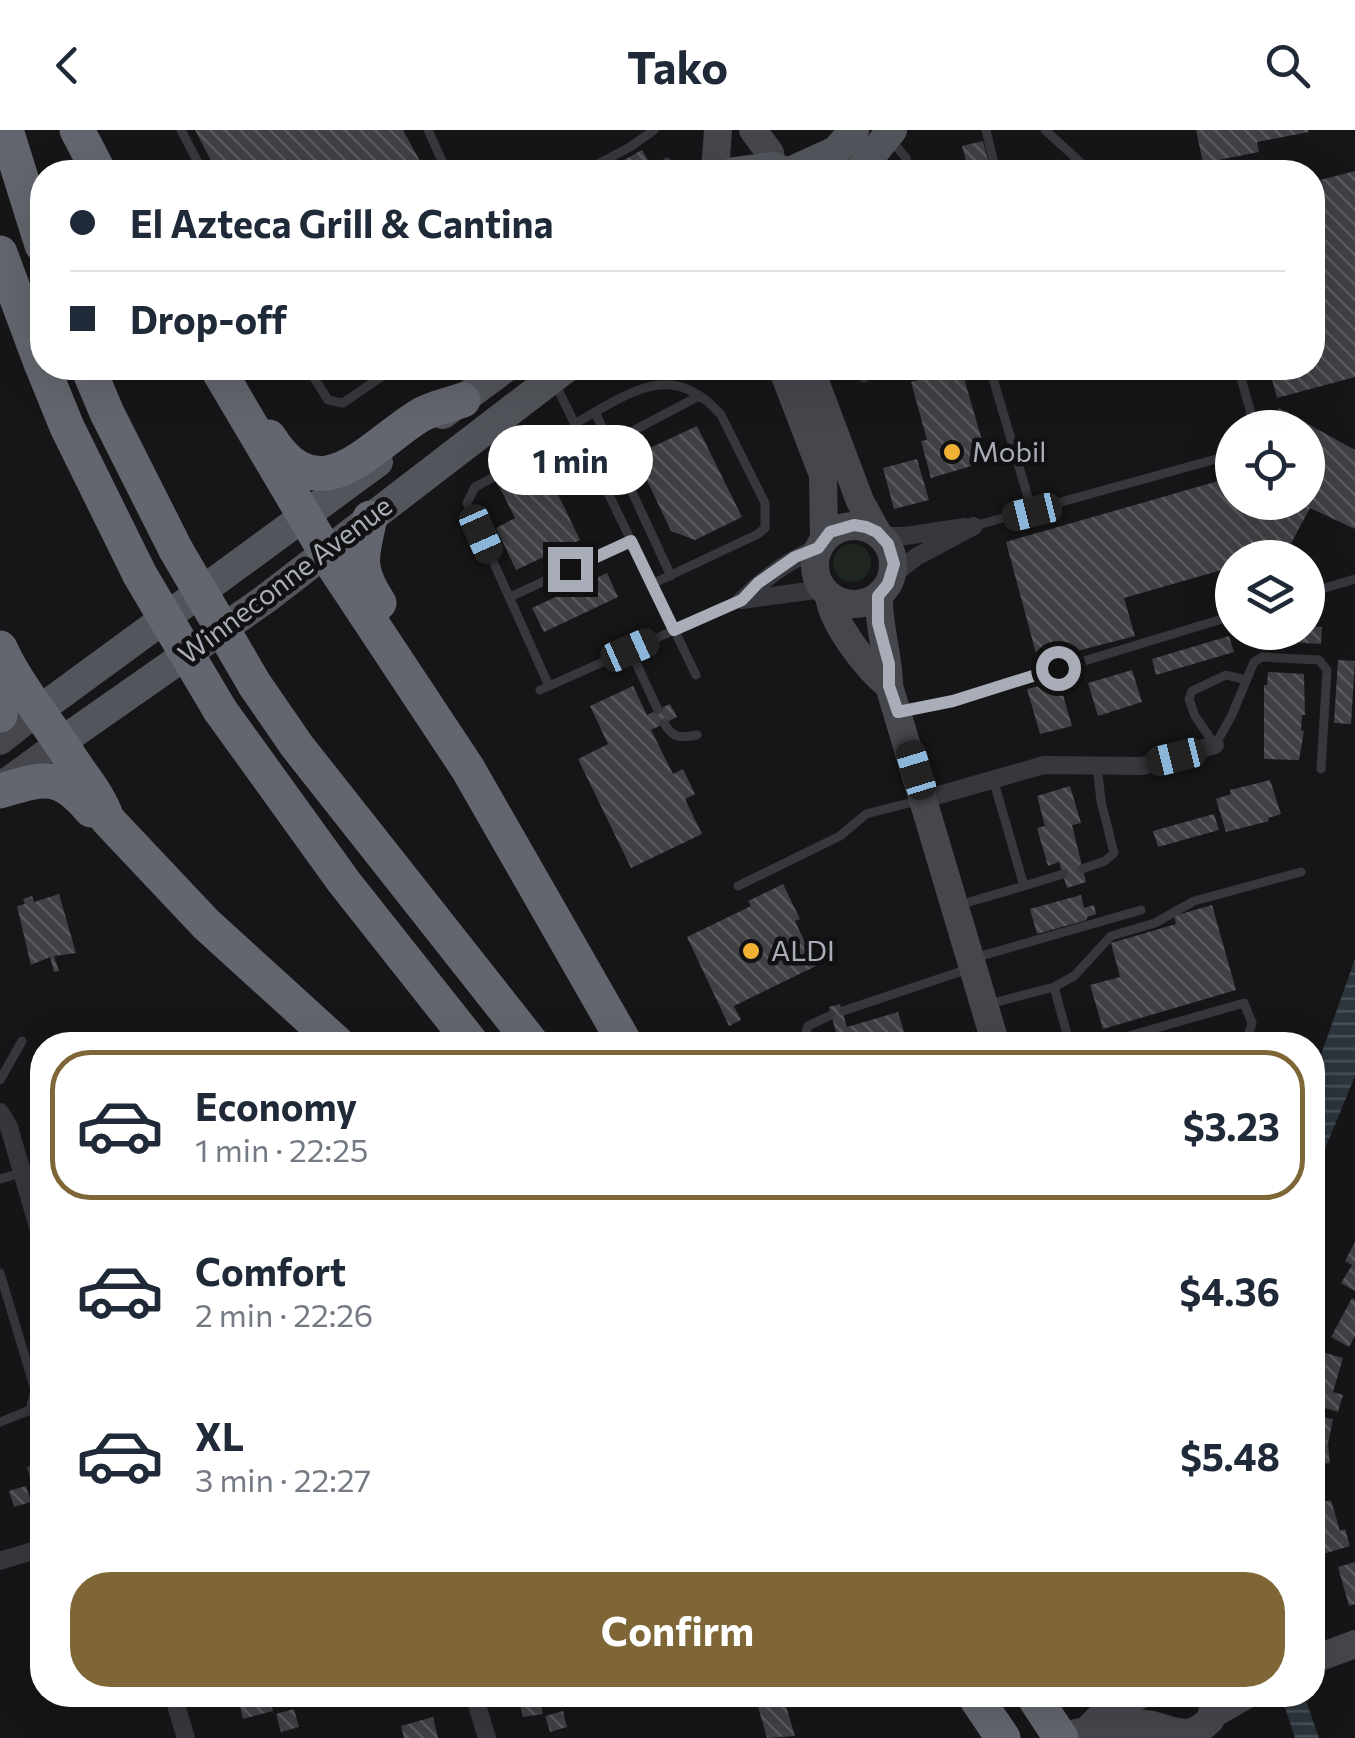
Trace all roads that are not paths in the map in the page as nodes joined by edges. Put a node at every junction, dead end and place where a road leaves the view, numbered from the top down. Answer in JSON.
{"nodes":[{"id":1,"x":6,"y":130,"type":"edge"},
{"id":2,"x":76,"y":130,"type":"edge"},
{"id":3,"x":181,"y":130,"type":"edge"},
{"id":4,"x":428,"y":130,"type":"edge"},
{"id":5,"x":654,"y":130,"type":"edge"},
{"id":6,"x":718,"y":130,"type":"edge"},
{"id":7,"x":753,"y":130,"type":"edge"},
{"id":8,"x":854,"y":130,"type":"edge"},
{"id":9,"x":986,"y":130,"type":"edge"},
{"id":10,"x":1045,"y":130,"type":"edge"},
{"id":11,"x":890,"y":134,"type":"edge"},
{"id":12,"x":93,"y":160,"type":"edge"},
{"id":13,"x":197,"y":160,"type":"edge"},
{"id":14,"x":441,"y":160,"type":"edge"},
{"id":15,"x":606,"y":160,"type":"edge"},
{"id":16,"x":716,"y":160,"type":"edge"},
{"id":17,"x":775,"y":160,"type":"edge"},
{"id":18,"x":820,"y":160,"type":"edge"},
{"id":19,"x":868,"y":160,"type":"edge"},
{"id":20,"x":905,"y":160,"type":"edge"},
{"id":21,"x":993,"y":160,"type":"edge"},
{"id":22,"x":1077,"y":160,"type":"edge"},
{"id":23,"x":30,"y":207,"type":"edge"},
{"id":24,"x":0,"y":253,"type":"edge"},
{"id":25,"x":30,"y":333,"type":"edge"},
{"id":26,"x":48,"y":380,"type":"edge"},
{"id":27,"x":93,"y":380,"type":"edge"},
{"id":28,"x":225,"y":380,"type":"edge"},
{"id":29,"x":316,"y":380,"type":"edge"},
{"id":30,"x":377,"y":380,"type":"edge"},
{"id":31,"x":489,"y":380,"type":"edge"},
{"id":32,"x":550,"y":380,"type":"edge"},
{"id":33,"x":561,"y":380,"type":"edge"},
{"id":34,"x":787,"y":380,"type":"edge"},
{"id":35,"x":815,"y":380,"type":"edge"},
{"id":36,"x":994,"y":380,"type":"edge"},
{"id":37,"x":1241,"y":380,"type":"edge"},
{"id":38,"x":698,"y":396,"type":"junction"},
{"id":39,"x":238,"y":400,"type":"junction"},
{"id":40,"x":463,"y":400,"type":"junction"},
{"id":41,"x":1250,"y":410,"type":"edge"},
{"id":42,"x":596,"y":412,"type":"junction"},
{"id":43,"x":576,"y":428,"type":"junction"},
{"id":44,"x":610,"y":442,"type":"junction"},
{"id":45,"x":1215,"y":459,"type":"edge"},
{"id":46,"x":1032,"y":512,"type":"junction"},
{"id":47,"x":304,"y":516,"type":"junction"},
{"id":48,"x":370,"y":518,"type":"junction"},
{"id":49,"x":974,"y":526,"type":"junction"},
{"id":50,"x":879,"y":534,"type":"junction"},
{"id":51,"x":631,"y":541,"type":"junction"},
{"id":52,"x":821,"y":543,"type":"junction"},
{"id":53,"x":328,"y":552,"type":"junction"},
{"id":54,"x":671,"y":576,"type":"junction"},
{"id":55,"x":1355,"y":579,"type":"edge"},
{"id":56,"x":652,"y":584,"type":"junction"},
{"id":57,"x":885,"y":586,"type":"junction"},
{"id":58,"x":1325,"y":588,"type":"edge"},
{"id":59,"x":826,"y":593,"type":"junction"},
{"id":60,"x":510,"y":597,"type":"junction"},
{"id":61,"x":742,"y":600,"type":"junction"},
{"id":62,"x":1215,"y":621,"type":"edge"},
{"id":63,"x":674,"y":630,"type":"junction"},
{"id":64,"x":0,"y":648,"type":"edge"},
{"id":65,"x":630,"y":650,"type":"junction"},
{"id":66,"x":696,"y":675,"type":"dead end"},
{"id":67,"x":1246,"y":680,"type":"junction"},
{"id":68,"x":0,"y":690,"type":"edge"},
{"id":69,"x":894,"y":699,"type":"junction"},
{"id":70,"x":658,"y":710,"type":"dead end"},
{"id":71,"x":38,"y":711,"type":"junction"},
{"id":72,"x":0,"y":715,"type":"edge"},
{"id":73,"x":664,"y":724,"type":"dead end"},
{"id":74,"x":443,"y":726,"type":"junction"},
{"id":75,"x":697,"y":735,"type":"dead end"},
{"id":76,"x":0,"y":741,"type":"edge"},
{"id":77,"x":62,"y":742,"type":"junction"},
{"id":78,"x":1214,"y":745,"type":"junction"},
{"id":79,"x":1096,"y":765,"type":"junction"},
{"id":80,"x":1320,"y":769,"type":"dead end"},
{"id":81,"x":993,"y":780,"type":"junction"},
{"id":82,"x":0,"y":789,"type":"edge"},
{"id":83,"x":925,"y":799,"type":"junction"},
{"id":84,"x":107,"y":819,"type":"junction"},
{"id":85,"x":1082,"y":869,"type":"dead end"},
{"id":86,"x":1300,"y":872,"type":"dead end"},
{"id":87,"x":1063,"y":874,"type":"dead end"},
{"id":88,"x":738,"y":886,"type":"dead end"},
{"id":89,"x":1024,"y":886,"type":"junction"},
{"id":90,"x":956,"y":906,"type":"junction"},
{"id":91,"x":1141,"y":910,"type":"dead end"},
{"id":92,"x":972,"y":963,"type":"junction"},
{"id":93,"x":1054,"y":987,"type":"junction"},
{"id":94,"x":985,"y":1006,"type":"junction"},
{"id":95,"x":843,"y":1011,"type":"dead end"},
{"id":96,"x":831,"y":1015,"type":"dead end"},
{"id":97,"x":325,"y":1032,"type":"edge"},
{"id":98,"x":463,"y":1032,"type":"edge"},
{"id":99,"x":523,"y":1032,"type":"edge"},
{"id":100,"x":619,"y":1032,"type":"edge"},
{"id":101,"x":808,"y":1032,"type":"edge"},
{"id":102,"x":992,"y":1032,"type":"edge"},
{"id":103,"x":1066,"y":1032,"type":"edge"},
{"id":104,"x":1142,"y":1032,"type":"edge"},
{"id":105,"x":1249,"y":1032,"type":"edge"},
{"id":106,"x":22,"y":1041,"type":"dead end"},
{"id":107,"x":4,"y":1063,"type":"edge"},
{"id":108,"x":0,"y":1080,"type":"edge"},
{"id":109,"x":0,"y":1112,"type":"edge"},
{"id":110,"x":23,"y":1172,"type":"junction"},
{"id":111,"x":0,"y":1179,"type":"edge"},
{"id":112,"x":30,"y":1196,"type":"edge"},
{"id":113,"x":0,"y":1273,"type":"edge"},
{"id":114,"x":30,"y":1376,"type":"edge"},
{"id":115,"x":30,"y":1410,"type":"edge"},
{"id":116,"x":0,"y":1422,"type":"edge"},
{"id":117,"x":30,"y":1552,"type":"edge"},
{"id":118,"x":0,"y":1561,"type":"edge"},
{"id":119,"x":1354,"y":1647,"type":"edge"},
{"id":120,"x":1325,"y":1649,"type":"edge"},
{"id":121,"x":1325,"y":1656,"type":"edge"},
{"id":122,"x":1325,"y":1662,"type":"edge"},
{"id":123,"x":177,"y":1707,"type":"edge"},
{"id":124,"x":478,"y":1707,"type":"edge"},
{"id":125,"x":1043,"y":1707,"type":"edge"},
{"id":126,"x":1119,"y":1707,"type":"edge"},
{"id":127,"x":1149,"y":1707,"type":"edge"},
{"id":128,"x":1213,"y":1707,"type":"edge"},
{"id":129,"x":1166,"y":1728,"type":"junction"},
{"id":130,"x":1069,"y":1735,"type":"edge"},
{"id":131,"x":186,"y":1738,"type":"edge"},
{"id":132,"x":487,"y":1738,"type":"edge"}],
"edges":[{"from":1,"to":23,"type":"highway"},
{"from":2,"to":12,"type":"highway"},
{"from":3,"to":13,"type":"lane"},
{"from":4,"to":14,"type":"lane"},
{"from":5,"to":15,"type":"lane"},
{"from":6,"to":16,"type":"main road"},
{"from":7,"to":17,"type":"main road"},
{"from":8,"to":18,"type":"main road"},
{"from":9,"to":21,"type":"lane"},
{"from":10,"to":22,"type":"lane"},
{"from":11,"to":19,"type":"main road"},
{"from":11,"to":20,"type":"lane"},
{"from":24,"to":25,"type":"highway"},
{"from":26,"to":98,"type":"highway","bridge":true},
{"from":27,"to":99,"type":"highway","bridge":true},
{"from":28,"to":39,"type":"highway"},
{"from":29,"to":30,"type":"lane"},
{"from":31,"to":40,"type":"main road","name":"Winneconne Avenue"},
{"from":32,"to":48,"type":"main road","name":"Winneconne Avenue"},
{"from":33,"to":43,"type":"lane"},
{"from":34,"to":52,"type":"main road"},
{"from":35,"to":50,"type":"main road"},
{"from":36,"to":46,"type":"lane"},
{"from":37,"to":41,"type":"lane"},
{"from":38,"to":42,"type":"lane"},
{"from":38,"to":44,"type":"lane"},
{"from":38,"to":54,"type":"lane"},
{"from":39,"to":40,"type":"highway"},
{"from":39,"to":47,"type":"highway"},
{"from":40,"to":47,"type":"main road","name":"Winneconne Avenue"},
{"from":42,"to":43,"type":"lane"},
{"from":42,"to":44,"type":"lane"},
{"from":43,"to":51,"type":"lane"},
{"from":43,"to":60,"type":"lane"},
{"from":44,"to":54,"type":"lane"},
{"from":45,"to":46,"type":"lane"},
{"from":46,"to":49,"type":"lane"},
{"from":47,"to":53,"type":"highway"},
{"from":47,"to":71,"type":"main road","name":"Winneconne Avenue"},
{"from":48,"to":53,"type":"main road","name":"Winneconne Avenue"},
{"from":48,"to":74,"type":"highway"},
{"from":49,"to":50,"type":"street"},
{"from":49,"to":57,"type":"street"},
{"from":50,"to":52,"type":"main road"},
{"from":50,"to":57,"type":"main road"},
{"from":51,"to":56,"type":"lane"},
{"from":51,"to":60,"type":"lane"},
{"from":52,"to":59,"type":"main road"},
{"from":52,"to":61,"type":"street"},
{"from":53,"to":74,"type":"highway"},
{"from":53,"to":77,"type":"main road","name":"Winneconne Avenue"},
{"from":54,"to":56,"type":"lane"},
{"from":55,"to":58,"type":"lane"},
{"from":56,"to":63,"type":"lane"},
{"from":57,"to":59,"type":"main road"},
{"from":57,"to":69,"type":"main road"},
{"from":59,"to":61,"type":"street"},
{"from":59,"to":69,"type":"main road"},
{"from":60,"to":65,"type":"lane"},
{"from":61,"to":63,"type":"lane"},
{"from":62,"to":69,"type":"lane"},
{"from":63,"to":65,"type":"lane"},
{"from":63,"to":66,"type":"lane"},
{"from":64,"to":71,"type":"highway"},
{"from":65,"to":70,"type":"lane"},
{"from":67,"to":78,"type":"lane"},
{"from":67,"to":78,"type":"lane"},
{"from":67,"to":80,"type":"lane"},
{"from":68,"to":72,"type":"highway"},
{"from":69,"to":83,"type":"main road"},
{"from":71,"to":76,"type":"main road","name":"Winneconne Avenue"},
{"from":71,"to":77,"type":"highway"},
{"from":73,"to":75,"type":"lane"},
{"from":74,"to":100,"type":"highway"},
{"from":77,"to":82,"type":"main road","name":"Winneconne Avenue"},
{"from":77,"to":84,"type":"highway"},
{"from":78,"to":79,"type":"street"},
{"from":79,"to":81,"type":"street"},
{"from":79,"to":85,"type":"lane"},
{"from":81,"to":83,"type":"street"},
{"from":81,"to":89,"type":"lane"},
{"from":82,"to":84,"type":"highway"},
{"from":83,"to":88,"type":"lane"},
{"from":83,"to":90,"type":"main road"},
{"from":84,"to":97,"type":"highway"},
{"from":86,"to":93,"type":"lane"},
{"from":87,"to":89,"type":"lane"},
{"from":89,"to":90,"type":"lane"},
{"from":90,"to":92,"type":"main road"},
{"from":91,"to":92,"type":"lane"},
{"from":92,"to":94,"type":"main road"},
{"from":92,"to":95,"type":"lane"},
{"from":93,"to":94,"type":"lane"},
{"from":93,"to":103,"type":"lane"},
{"from":94,"to":102,"type":"main road"},
{"from":96,"to":101,"type":"lane"},
{"from":104,"to":105,"type":"lane"},
{"from":106,"to":107,"type":"lane"},
{"from":107,"to":108,"type":"lane"},
{"from":109,"to":110,"type":"street"},
{"from":110,"to":111,"type":"lane"},
{"from":110,"to":112,"type":"street"},
{"from":113,"to":114,"type":"lane"},
{"from":115,"to":116,"type":"lane"},
{"from":117,"to":118,"type":"street"},
{"from":119,"to":120,"type":"main road"},
{"from":119,"to":121,"type":"main road"},
{"from":119,"to":122,"type":"main road"},
{"from":123,"to":131,"type":"street"},
{"from":124,"to":132,"type":"street"},
{"from":125,"to":130,"type":"highway","bridge":true},
{"from":126,"to":130,"type":"main road"},
{"from":127,"to":129,"type":"main road"},
{"from":128,"to":129,"type":"main road"},
{"from":129,"to":130,"type":"main road"}]}
